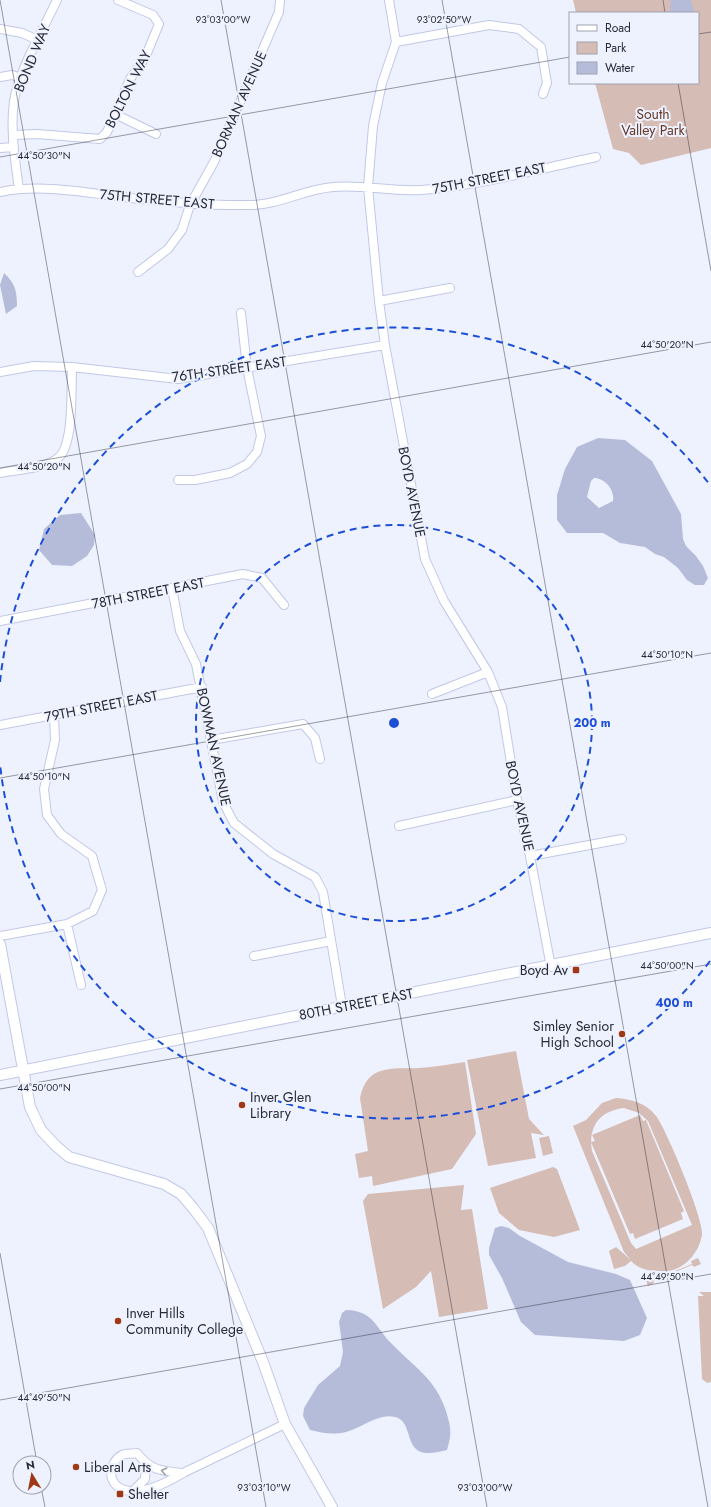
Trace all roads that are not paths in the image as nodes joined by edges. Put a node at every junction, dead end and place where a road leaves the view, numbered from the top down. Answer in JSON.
{"nodes":[{"id":1,"x":57,"y":0,"type":"edge"},
{"id":2,"x":118,"y":0,"type":"edge"},
{"id":3,"x":280,"y":0,"type":"edge"},
{"id":4,"x":389,"y":0,"type":"edge"},
{"id":5,"x":0,"y":29,"type":"edge"},
{"id":6,"x":38,"y":40,"type":"junction"},
{"id":7,"x":396,"y":42,"type":"junction"},
{"id":8,"x":0,"y":77,"type":"edge"},
{"id":9,"x":21,"y":78,"type":"junction"},
{"id":10,"x":543,"y":94,"type":"dead end"},
{"id":11,"x":115,"y":114,"type":"junction"},
{"id":12,"x":156,"y":134,"type":"dead end"},
{"id":13,"x":13,"y":135,"type":"junction"},
{"id":14,"x":14,"y":147,"type":"junction"},
{"id":15,"x":0,"y":148,"type":"edge"},
{"id":16,"x":596,"y":157,"type":"dead end"},
{"id":17,"x":368,"y":187,"type":"junction"},
{"id":18,"x":19,"y":189,"type":"junction"},
{"id":19,"x":0,"y":192,"type":"edge"},
{"id":20,"x":190,"y":205,"type":"junction"},
{"id":21,"x":138,"y":272,"type":"dead end"},
{"id":22,"x":450,"y":288,"type":"dead end"},
{"id":23,"x":379,"y":301,"type":"junction"},
{"id":24,"x":242,"y":314,"type":"dead end"},
{"id":25,"x":385,"y":345,"type":"junction"},
{"id":26,"x":72,"y":367,"type":"junction"},
{"id":27,"x":247,"y":368,"type":"junction"},
{"id":28,"x":0,"y":372,"type":"edge"},
{"id":29,"x":0,"y":473,"type":"edge"},
{"id":30,"x":178,"y":480,"type":"dead end"},
{"id":31,"x":172,"y":588,"type":"junction"},
{"id":32,"x":284,"y":606,"type":"dead end"},
{"id":33,"x":0,"y":621,"type":"edge"},
{"id":34,"x":488,"y":672,"type":"junction"},
{"id":35,"x":202,"y":687,"type":"junction"},
{"id":36,"x":432,"y":694,"type":"dead end"},
{"id":37,"x":54,"y":716,"type":"junction"},
{"id":38,"x":0,"y":725,"type":"edge"},
{"id":39,"x":211,"y":740,"type":"junction"},
{"id":40,"x":320,"y":759,"type":"dead end"},
{"id":41,"x":516,"y":800,"type":"junction"},
{"id":42,"x":399,"y":826,"type":"dead end"},
{"id":43,"x":622,"y":839,"type":"dead end"},
{"id":44,"x":530,"y":856,"type":"junction"},
{"id":45,"x":67,"y":924,"type":"junction"},
{"id":46,"x":711,"y":933,"type":"edge"},
{"id":47,"x":0,"y":936,"type":"edge"},
{"id":48,"x":331,"y":942,"type":"junction"},
{"id":49,"x":0,"y":944,"type":"edge"},
{"id":50,"x":254,"y":956,"type":"dead end"},
{"id":51,"x":551,"y":967,"type":"junction"},
{"id":52,"x":81,"y":985,"type":"dead end"},
{"id":53,"x":342,"y":1006,"type":"junction"},
{"id":54,"x":23,"y":1070,"type":"junction"},
{"id":55,"x":0,"y":1075,"type":"edge"},
{"id":56,"x":285,"y":1424,"type":"junction"},
{"id":57,"x":146,"y":1464,"type":"junction"},
{"id":58,"x":183,"y":1473,"type":"junction"},
{"id":59,"x":134,"y":1490,"type":"junction"},
{"id":60,"x":332,"y":1507,"type":"edge"}],
"edges":[{"from":1,"to":6,"type":"street","name":"BOND WAY"},
{"from":2,"to":11,"type":"street","name":"BOLTON WAY"},
{"from":3,"to":20,"type":"street","name":"BORMAN AVENUE"},
{"from":4,"to":7,"type":"street","name":"BOYD AVENUE"},
{"from":5,"to":6,"type":"street"},
{"from":6,"to":9,"type":"street","name":"BOND WAY"},
{"from":7,"to":10,"type":"street"},
{"from":7,"to":17,"type":"street","name":"BOYD AVENUE"},
{"from":8,"to":9,"type":"street"},
{"from":9,"to":13,"type":"street","name":"BOND WAY"},
{"from":11,"to":12,"type":"street"},
{"from":11,"to":13,"type":"street","name":"BOLTON WAY"},
{"from":13,"to":14,"type":"street","name":"BOND WAY"},
{"from":14,"to":15,"type":"street"},
{"from":14,"to":18,"type":"street","name":"BOND WAY"},
{"from":16,"to":17,"type":"street","name":"75TH STREET EAST"},
{"from":17,"to":20,"type":"street","name":"75TH STREET EAST"},
{"from":17,"to":23,"type":"street","name":"BOYD AVENUE"},
{"from":18,"to":19,"type":"street","name":"75TH STREET EAST"},
{"from":18,"to":20,"type":"street","name":"75TH STREET EAST"},
{"from":20,"to":21,"type":"street","name":"BORMAN AVENUE"},
{"from":22,"to":23,"type":"street"},
{"from":23,"to":25,"type":"street","name":"BOYD AVENUE"},
{"from":24,"to":27,"type":"street"},
{"from":25,"to":27,"type":"street","name":"76TH STREET EAST"},
{"from":25,"to":34,"type":"street","name":"BOYD AVENUE"},
{"from":26,"to":27,"type":"street","name":"76TH STREET EAST"},
{"from":26,"to":28,"type":"street","name":"76TH STREET EAST"},
{"from":26,"to":29,"type":"street"},
{"from":27,"to":30,"type":"street"},
{"from":31,"to":32,"type":"street","name":"78TH STREET EAST"},
{"from":31,"to":33,"type":"street","name":"78TH STREET EAST"},
{"from":31,"to":35,"type":"street","name":"BOWMAN AVENUE"},
{"from":34,"to":36,"type":"street"},
{"from":34,"to":41,"type":"street","name":"BOYD AVENUE"},
{"from":35,"to":37,"type":"street","name":"79TH STREET EAST"},
{"from":35,"to":39,"type":"street","name":"BOWMAN AVENUE"},
{"from":37,"to":38,"type":"street","name":"79TH STREET EAST"},
{"from":37,"to":45,"type":"street"},
{"from":39,"to":40,"type":"street"},
{"from":39,"to":48,"type":"street","name":"BOWMAN AVENUE"},
{"from":41,"to":42,"type":"street"},
{"from":41,"to":44,"type":"street","name":"BOYD AVENUE"},
{"from":43,"to":44,"type":"street"},
{"from":44,"to":51,"type":"street","name":"BOYD AVENUE"},
{"from":45,"to":47,"type":"street"},
{"from":45,"to":52,"type":"street"},
{"from":46,"to":51,"type":"street","name":"80TH STREET EAST"},
{"from":48,"to":50,"type":"street"},
{"from":48,"to":53,"type":"street","name":"BOWMAN AVENUE"},
{"from":49,"to":54,"type":"street"},
{"from":51,"to":53,"type":"street","name":"80TH STREET EAST"},
{"from":53,"to":54,"type":"street","name":"80TH STREET EAST"},
{"from":54,"to":55,"type":"street","name":"80TH STREET EAST"},
{"from":54,"to":56,"type":"street"},
{"from":56,"to":58,"type":"street"},
{"from":56,"to":60,"type":"street"},
{"from":58,"to":57,"type":"street","one_way":true},
{"from":57,"to":59,"type":"street"},
{"from":57,"to":59,"type":"street"},
{"from":58,"to":59,"type":"street"}]}
